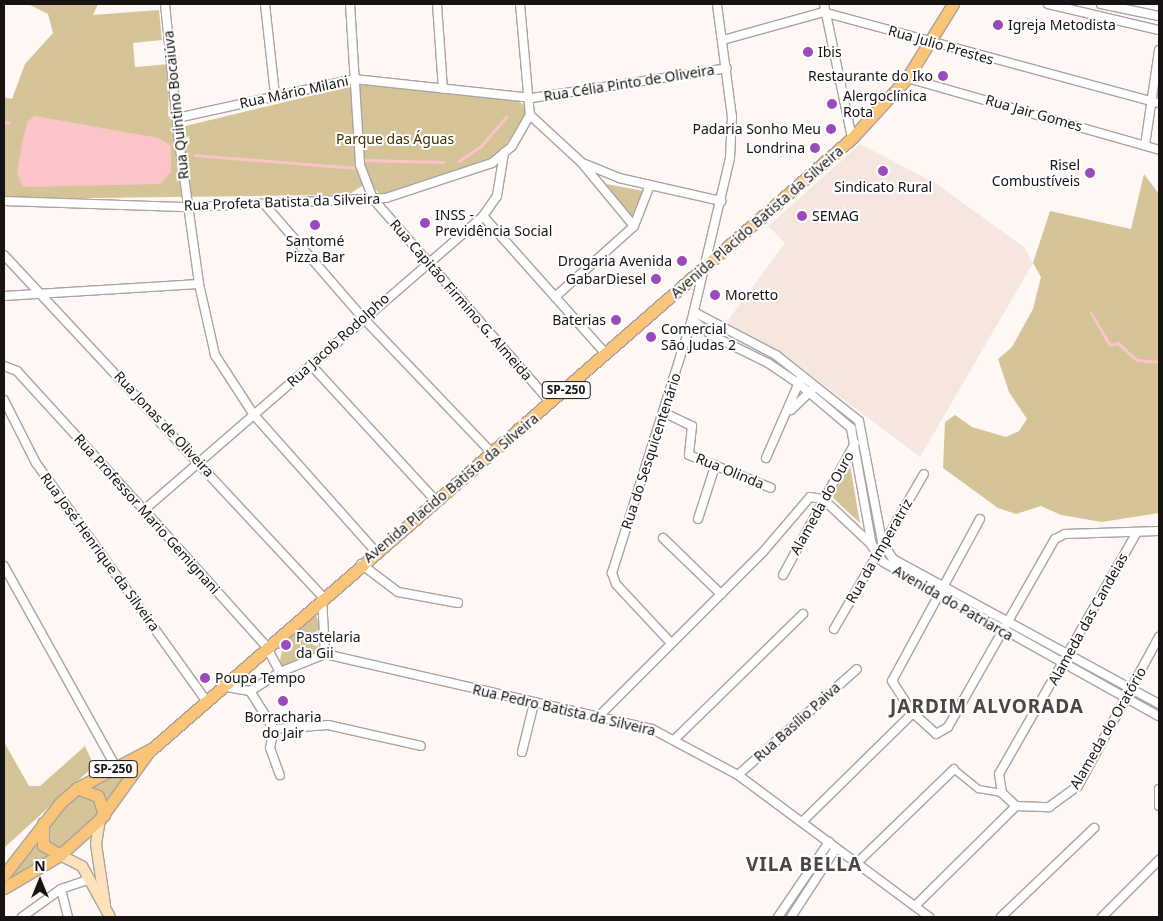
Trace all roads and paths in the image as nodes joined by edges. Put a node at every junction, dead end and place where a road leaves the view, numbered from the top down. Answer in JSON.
{"nodes":[{"id":1,"x":165,"y":4,"type":"edge"},
{"id":2,"x":265,"y":4,"type":"edge"},
{"id":3,"x":350,"y":4,"type":"edge"},
{"id":4,"x":437,"y":4,"type":"edge"},
{"id":5,"x":520,"y":4,"type":"edge"},
{"id":6,"x":717,"y":4,"type":"edge"},
{"id":7,"x":952,"y":4,"type":"edge"},
{"id":8,"x":1048,"y":4,"type":"edge"},
{"id":9,"x":1101,"y":4,"type":"edge"},
{"id":10,"x":1072,"y":6,"type":"edge"},
{"id":11,"x":824,"y":8,"type":"edge"},
{"id":12,"x":1159,"y":16,"type":"edge"},
{"id":13,"x":1159,"y":30,"type":"edge"},
{"id":14,"x":723,"y":40,"type":"junction"},
{"id":15,"x":930,"y":43,"type":"junction"},
{"id":16,"x":1159,"y":50,"type":"edge"},
{"id":17,"x":727,"y":68,"type":"junction"},
{"id":18,"x":907,"y":78,"type":"junction"},
{"id":19,"x":354,"y":79,"type":"junction"},
{"id":20,"x":443,"y":89,"type":"junction"},
{"id":21,"x":276,"y":95,"type":"junction"},
{"id":22,"x":532,"y":98,"type":"junction"},
{"id":23,"x":1151,"y":101,"type":"junction"},
{"id":24,"x":1159,"y":103,"type":"edge"},
{"id":25,"x":530,"y":115,"type":"junction"},
{"id":26,"x":177,"y":118,"type":"junction"},
{"id":27,"x":852,"y":138,"type":"junction"},
{"id":28,"x":1145,"y":145,"type":"junction"},
{"id":29,"x":1159,"y":150,"type":"edge"},
{"id":30,"x":504,"y":153,"type":"junction"},
{"id":31,"x":581,"y":162,"type":"junction"},
{"id":32,"x":650,"y":185,"type":"junction"},
{"id":33,"x":373,"y":199,"type":"junction"},
{"id":34,"x":4,"y":202,"type":"edge"},
{"id":35,"x":721,"y":202,"type":"junction"},
{"id":36,"x":265,"y":205,"type":"junction"},
{"id":37,"x":189,"y":207,"type":"junction"},
{"id":38,"x":483,"y":216,"type":"junction"},
{"id":39,"x":634,"y":226,"type":"junction"},
{"id":40,"x":4,"y":255,"type":"edge"},
{"id":41,"x":427,"y":261,"type":"junction"},
{"id":42,"x":703,"y":270,"type":"junction"},
{"id":43,"x":199,"y":284,"type":"junction"},
{"id":44,"x":4,"y":296,"type":"edge"},
{"id":45,"x":43,"y":296,"type":"junction"},
{"id":46,"x":555,"y":297,"type":"junction"},
{"id":47,"x":693,"y":315,"type":"junction"},
{"id":48,"x":363,"y":318,"type":"junction"},
{"id":49,"x":606,"y":355,"type":"junction"},
{"id":50,"x":311,"y":365,"type":"junction"},
{"id":51,"x":4,"y":366,"type":"edge"},
{"id":52,"x":804,"y":375,"type":"junction"},
{"id":53,"x":798,"y":383,"type":"junction"},
{"id":54,"x":817,"y":385,"type":"junction"},
{"id":55,"x":810,"y":392,"type":"junction"},
{"id":56,"x":4,"y":400,"type":"edge"},
{"id":57,"x":551,"y":403,"type":"junction"},
{"id":58,"x":789,"y":411,"type":"junction"},
{"id":59,"x":665,"y":413,"type":"junction"},
{"id":60,"x":254,"y":415,"type":"junction"},
{"id":61,"x":862,"y":433,"type":"junction"},
{"id":62,"x":855,"y":443,"type":"junction"},
{"id":63,"x":491,"y":452,"type":"junction"},
{"id":64,"x":766,"y":458,"type":"dead end"},
{"id":65,"x":200,"y":462,"type":"junction"},
{"id":66,"x":715,"y":466,"type":"junction"},
{"id":67,"x":924,"y":474,"type":"dead end"},
{"id":68,"x":771,"y":488,"type":"dead end"},
{"id":69,"x":824,"y":499,"type":"junction"},
{"id":70,"x":435,"y":500,"type":"junction"},
{"id":71,"x":144,"y":510,"type":"junction"},
{"id":72,"x":698,"y":519,"type":"dead end"},
{"id":73,"x":980,"y":519,"type":"dead end"},
{"id":74,"x":1159,"y":531,"type":"edge"},
{"id":75,"x":1136,"y":534,"type":"junction"},
{"id":76,"x":663,"y":538,"type":"dead end"},
{"id":77,"x":882,"y":545,"type":"junction"},
{"id":78,"x":872,"y":546,"type":"junction"},
{"id":79,"x":376,"y":552,"type":"junction"},
{"id":80,"x":877,"y":556,"type":"junction"},
{"id":81,"x":361,"y":564,"type":"junction"},
{"id":82,"x":4,"y":566,"type":"edge"},
{"id":83,"x":783,"y":575,"type":"dead end"},
{"id":84,"x":942,"y":586,"type":"junction"},
{"id":85,"x":721,"y":594,"type":"junction"},
{"id":86,"x":937,"y":594,"type":"junction"},
{"id":87,"x":322,"y":596,"type":"junction"},
{"id":88,"x":458,"y":603,"type":"dead end"},
{"id":89,"x":803,"y":614,"type":"dead end"},
{"id":90,"x":1006,"y":622,"type":"junction"},
{"id":91,"x":834,"y":629,"type":"dead end"},
{"id":92,"x":1001,"y":630,"type":"junction"},
{"id":93,"x":1159,"y":637,"type":"edge"},
{"id":94,"x":670,"y":642,"type":"junction"},
{"id":95,"x":266,"y":646,"type":"junction"},
{"id":96,"x":326,"y":654,"type":"junction"},
{"id":97,"x":1069,"y":655,"type":"junction"},
{"id":98,"x":1064,"y":665,"type":"junction"},
{"id":99,"x":857,"y":669,"type":"dead end"},
{"id":100,"x":280,"y":672,"type":"junction"},
{"id":101,"x":221,"y":686,"type":"junction"},
{"id":102,"x":1131,"y":689,"type":"junction"},
{"id":103,"x":250,"y":691,"type":"junction"},
{"id":104,"x":1125,"y":698,"type":"junction"},
{"id":105,"x":205,"y":699,"type":"junction"},
{"id":106,"x":534,"y":703,"type":"junction"},
{"id":107,"x":1159,"y":704,"type":"edge"},
{"id":108,"x":913,"y":713,"type":"junction"},
{"id":109,"x":1159,"y":716,"type":"edge"},
{"id":110,"x":598,"y":717,"type":"junction"},
{"id":111,"x":274,"y":729,"type":"junction"},
{"id":112,"x":675,"y":739,"type":"junction"},
{"id":113,"x":421,"y":746,"type":"dead end"},
{"id":114,"x":149,"y":751,"type":"junction"},
{"id":115,"x":522,"y":752,"type":"dead end"},
{"id":116,"x":116,"y":767,"type":"junction"},
{"id":117,"x":954,"y":769,"type":"joint"},
{"id":118,"x":280,"y":775,"type":"dead end"},
{"id":119,"x":738,"y":775,"type":"junction"},
{"id":120,"x":77,"y":788,"type":"junction"},
{"id":121,"x":1159,"y":789,"type":"edge"},
{"id":122,"x":1002,"y":793,"type":"junction"},
{"id":123,"x":1158,"y":804,"type":"edge"},
{"id":124,"x":1016,"y":806,"type":"junction"},
{"id":125,"x":102,"y":817,"type":"junction"},
{"id":126,"x":44,"y":819,"type":"junction"},
{"id":127,"x":802,"y":822,"type":"junction"},
{"id":128,"x":1094,"y":828,"type":"dead end"},
{"id":129,"x":828,"y":842,"type":"junction"},
{"id":130,"x":836,"y":848,"type":"junction"},
{"id":131,"x":60,"y":855,"type":"junction"},
{"id":132,"x":1159,"y":860,"type":"edge"},
{"id":133,"x":857,"y":863,"type":"junction"},
{"id":134,"x":4,"y":875,"type":"edge"},
{"id":135,"x":90,"y":879,"type":"junction"},
{"id":136,"x":4,"y":888,"type":"edge"},
{"id":137,"x":61,"y":889,"type":"junction"},
{"id":138,"x":105,"y":904,"type":"junction"},
{"id":139,"x":786,"y":905,"type":"junction"},
{"id":140,"x":915,"y":906,"type":"junction"},
{"id":141,"x":792,"y":914,"type":"edge"},
{"id":142,"x":22,"y":917,"type":"edge"},
{"id":143,"x":68,"y":917,"type":"edge"},
{"id":144,"x":110,"y":917,"type":"edge"},
{"id":145,"x":778,"y":917,"type":"edge"},
{"id":146,"x":802,"y":917,"type":"edge"},
{"id":147,"x":929,"y":917,"type":"edge"},
{"id":148,"x":1001,"y":917,"type":"edge"},
{"id":149,"x":1102,"y":917,"type":"edge"}],
"edges":[{"from":1,"to":26,"type":"street","name":"Rua Quintino Bocaiúva"},
{"from":2,"to":21,"type":"street"},
{"from":3,"to":19,"type":"street","name":"Rua Capitão Firmino G. Almeida"},
{"from":4,"to":20,"type":"street"},
{"from":5,"to":22,"type":"street"},
{"from":6,"to":14,"type":"street","name":"Rua do Sesquicentenário"},
{"from":7,"to":15,"type":"main road","name":"Avenida Placido Batista da Silveira","number":"SP-250"},
{"from":8,"to":10,"type":"street"},
{"from":9,"to":12,"type":"street"},
{"from":10,"to":13,"type":"street"},
{"from":11,"to":14,"type":"street"},
{"from":11,"to":15,"type":"street","name":"Rua Julio Prestes"},
{"from":11,"to":27,"type":"street"},
{"from":14,"to":17,"type":"street","name":"Rua do Sesquicentenário"},
{"from":15,"to":18,"type":"main road","name":"Avenida Placido Batista da Silveira","number":"SP-250"},
{"from":15,"to":23,"type":"street","name":"Rua Julio Prestes"},
{"from":16,"to":23,"type":"street"},
{"from":17,"to":22,"type":"street","name":"Rua Célia Pinto de Oliveira"},
{"from":17,"to":35,"type":"street","name":"Rua do Sesquicentenário"},
{"from":18,"to":27,"type":"main road","name":"Avenida Placido Batista da Silveira","number":"SP-250"},
{"from":18,"to":28,"type":"street","name":"Rua Jair Gomes"},
{"from":19,"to":20,"type":"street","name":"Rua Mário Milani"},
{"from":19,"to":21,"type":"street","name":"Rua Mário Milani"},
{"from":19,"to":33,"type":"street","name":"Rua Capitão Firmino G. Almeida"},
{"from":20,"to":22,"type":"street","name":"Rua Mário Milani"},
{"from":21,"to":26,"type":"street","name":"Rua Mário Milani"},
{"from":22,"to":25,"type":"street"},
{"from":23,"to":24,"type":"street","name":"Rua Julio Prestes"},
{"from":23,"to":28,"type":"street"},
{"from":25,"to":30,"type":"street","name":"Rua Profeta Batista da Silveira"},
{"from":25,"to":31,"type":"street"},
{"from":26,"to":37,"type":"street","name":"Rua Quintino Bocaiúva"},
{"from":27,"to":42,"type":"main road","name":"Avenida Placido Batista da Silveira","number":"SP-250"},
{"from":28,"to":29,"type":"street","name":"Rua Jair Gomes"},
{"from":30,"to":33,"type":"street","name":"Rua Profeta Batista da Silveira"},
{"from":30,"to":38,"type":"street","name":"Rua Jacob Rodolpho"},
{"from":31,"to":32,"type":"street"},
{"from":31,"to":39,"type":"street"},
{"from":32,"to":35,"type":"street"},
{"from":32,"to":39,"type":"street"},
{"from":33,"to":36,"type":"street","name":"Rua Profeta Batista da Silveira"},
{"from":33,"to":41,"type":"street","name":"Rua Capitão Firmino G. Almeida"},
{"from":34,"to":37,"type":"street","name":"Rua Profeta Batista da Silveira"},
{"from":35,"to":42,"type":"street","name":"Rua do Sesquicentenário"},
{"from":36,"to":37,"type":"street","name":"Rua Profeta Batista da Silveira"},
{"from":36,"to":48,"type":"street"},
{"from":37,"to":43,"type":"street","name":"Rua Quintino Bocaiúva"},
{"from":38,"to":41,"type":"street","name":"Rua Jacob Rodolpho"},
{"from":38,"to":46,"type":"street"},
{"from":39,"to":46,"type":"street"},
{"from":40,"to":45,"type":"street","name":"Rua Jonas de Oliveira"},
{"from":41,"to":48,"type":"street","name":"Rua Jacob Rodolpho"},
{"from":41,"to":57,"type":"street","name":"Rua Capitão Firmino G. Almeida"},
{"from":42,"to":47,"type":"street","name":"Rua do Sesquicentenário"},
{"from":42,"to":49,"type":"main road","name":"Avenida Placido Batista da Silveira","number":"SP-250"},
{"from":43,"to":45,"type":"street"},
{"from":43,"to":60,"type":"street","name":"Rua Quintino Bocaiúva"},
{"from":44,"to":45,"type":"street"},
{"from":45,"to":65,"type":"street","name":"Rua Jonas de Oliveira"},
{"from":46,"to":49,"type":"street"},
{"from":47,"to":52,"type":"street"},
{"from":47,"to":53,"type":"street"},
{"from":47,"to":59,"type":"street","name":"Rua do Sesquicentenário"},
{"from":48,"to":50,"type":"street","name":"Rua Jacob Rodolpho"},
{"from":48,"to":63,"type":"street"},
{"from":49,"to":57,"type":"main road","name":"Avenida Placido Batista da Silveira","number":"SP-250"},
{"from":50,"to":60,"type":"street","name":"Rua Jacob Rodolpho"},
{"from":50,"to":70,"type":"street"},
{"from":51,"to":71,"type":"street","name":"Rua Professor Mario Gemignani"},
{"from":52,"to":53,"type":"street"},
{"from":52,"to":54,"type":"street"},
{"from":53,"to":55,"type":"street"},
{"from":53,"to":58,"type":"street"},
{"from":54,"to":55,"type":"street"},
{"from":54,"to":61,"type":"street"},
{"from":55,"to":58,"type":"street"},
{"from":55,"to":62,"type":"street"},
{"from":56,"to":105,"type":"street","name":"Rua José Henrique da Silveira"},
{"from":57,"to":63,"type":"main road","name":"Avenida Placido Batista da Silveira","number":"SP-250"},
{"from":58,"to":64,"type":"street"},
{"from":59,"to":66,"type":"street","name":"Rua Olinda"},
{"from":59,"to":94,"type":"street","name":"Rua do Sesquicentenário"},
{"from":60,"to":65,"type":"street","name":"Rua Jacob Rodolpho"},
{"from":60,"to":79,"type":"street","name":"Rua Quintino Bocaiúva"},
{"from":61,"to":62,"type":"street","name":"Alameda do Ouro"},
{"from":61,"to":77,"type":"street"},
{"from":62,"to":69,"type":"street","name":"Alameda do Ouro"},
{"from":62,"to":78,"type":"street"},
{"from":63,"to":70,"type":"main road","name":"Avenida Placido Batista da Silveira","number":"SP-250"},
{"from":65,"to":71,"type":"street","name":"Rua Jacob Rodolpho"},
{"from":65,"to":87,"type":"street","name":"Rua Jonas de Oliveira"},
{"from":66,"to":68,"type":"street","name":"Rua Olinda"},
{"from":66,"to":72,"type":"street"},
{"from":67,"to":77,"type":"street","name":"Rua da Imperatriz"},
{"from":69,"to":78,"type":"street"},
{"from":69,"to":83,"type":"street","name":"Alameda do Ouro"},
{"from":69,"to":85,"type":"street"},
{"from":70,"to":79,"type":"main road","name":"Avenida Placido Batista da Silveira","number":"SP-250"},
{"from":71,"to":95,"type":"street","name":"Rua Professor Mario Gemignani"},
{"from":73,"to":84,"type":"street"},
{"from":74,"to":75,"type":"street"},
{"from":75,"to":90,"type":"street"},
{"from":75,"to":97,"type":"street","name":"Alameda das Candeias"},
{"from":76,"to":85,"type":"street"},
{"from":77,"to":78,"type":"street"},
{"from":77,"to":80,"type":"street","name":"Rua da Imperatriz"},
{"from":77,"to":84,"type":"street","name":"Avenida do Patriarca"},
{"from":78,"to":80,"type":"street"},
{"from":79,"to":81,"type":"main road","name":"Avenida Placido Batista da Silveira","number":"SP-250"},
{"from":80,"to":86,"type":"street","name":"Avenida do Patriarca"},
{"from":80,"to":91,"type":"street","name":"Rua da Imperatriz"},
{"from":81,"to":87,"type":"main road","name":"Avenida Placido Batista da Silveira","number":"SP-250"},
{"from":81,"to":88,"type":"street"},
{"from":82,"to":116,"type":"street"},
{"from":84,"to":86,"type":"street"},
{"from":84,"to":90,"type":"street","name":"Avenida do Patriarca"},
{"from":85,"to":94,"type":"street"},
{"from":86,"to":92,"type":"street","name":"Avenida do Patriarca"},
{"from":86,"to":108,"type":"street"},
{"from":87,"to":95,"type":"main road","name":"Avenida Placido Batista da Silveira","number":"SP-250"},
{"from":87,"to":96,"type":"street"},
{"from":89,"to":112,"type":"street"},
{"from":90,"to":92,"type":"street"},
{"from":90,"to":97,"type":"street","name":"Avenida do Patriarca"},
{"from":92,"to":98,"type":"street","name":"Avenida do Patriarca"},
{"from":92,"to":108,"type":"street"},
{"from":93,"to":102,"type":"street","name":"Alameda do Oratório"},
{"from":94,"to":110,"type":"street"},
{"from":95,"to":100,"type":"street","name":"Rua Professor Mario Gemignani"},
{"from":95,"to":101,"type":"main road","name":"Avenida Placido Batista da Silveira","number":"SP-250"},
{"from":96,"to":100,"type":"street"},
{"from":96,"to":106,"type":"street","name":"Rua Pedro Batista da Silveira"},
{"from":97,"to":98,"type":"street","name":"Alameda das Candeias"},
{"from":97,"to":102,"type":"street","name":"Avenida do Patriarca"},
{"from":98,"to":104,"type":"street","name":"Avenida do Patriarca"},
{"from":98,"to":122,"type":"street","name":"Alameda das Candeias"},
{"from":99,"to":119,"type":"street","name":"Rua Basílio Paiva"},
{"from":100,"to":103,"type":"street"},
{"from":101,"to":103,"type":"street"},
{"from":101,"to":105,"type":"main road","name":"Avenida Placido Batista da Silveira","number":"SP-250"},
{"from":102,"to":104,"type":"street","name":"Alameda do Oratório"},
{"from":102,"to":107,"type":"street","name":"Avenida do Patriarca"},
{"from":103,"to":111,"type":"street"},
{"from":104,"to":109,"type":"street","name":"Avenida do Patriarca"},
{"from":104,"to":124,"type":"street","name":"Alameda do Oratório"},
{"from":105,"to":114,"type":"main road","name":"Avenida Placido Batista da Silveira","number":"SP-250"},
{"from":106,"to":110,"type":"street","name":"Rua Pedro Batista da Silveira"},
{"from":106,"to":115,"type":"street"},
{"from":108,"to":127,"type":"street"},
{"from":110,"to":112,"type":"street","name":"Rua Pedro Batista da Silveira"},
{"from":111,"to":113,"type":"street"},
{"from":111,"to":118,"type":"street"},
{"from":112,"to":119,"type":"street","name":"Rua Pedro Batista da Silveira"},
{"from":114,"to":116,"type":"main road","name":"Avenida Placido Batista da Silveira","number":"SP-250"},
{"from":114,"to":125,"type":"main road","name":"Avenida Placido Batista da Silveira","number":"SP-250"},
{"from":116,"to":120,"type":"main road","name":"Avenida Placido Batista da Silveira","number":"SP-250"},
{"from":117,"to":122,"type":"street"},
{"from":117,"to":133,"type":"street"},
{"from":119,"to":127,"type":"street","name":"Rua Pedro Batista da Silveira"},
{"from":120,"to":125,"type":"main road"},
{"from":120,"to":126,"type":"main road","name":"Avenida Placido Batista da Silveira","number":"SP-250"},
{"from":121,"to":123,"type":"street"},
{"from":122,"to":124,"type":"street"},
{"from":124,"to":140,"type":"street"},
{"from":125,"to":131,"type":"main road","name":"Avenida Placido Batista da Silveira","number":"SP-250"},
{"from":125,"to":138,"type":"main road"},
{"from":126,"to":131,"type":"main road"},
{"from":126,"to":134,"type":"main road","name":"Avenida Placido Batista da Silveira","number":"SP-250"},
{"from":127,"to":129,"type":"street","name":"Rua Pedro Batista da Silveira"},
{"from":128,"to":148,"type":"street"},
{"from":129,"to":130,"type":"street","name":"Rua Pedro Batista da Silveira"},
{"from":129,"to":139,"type":"street"},
{"from":130,"to":133,"type":"street","name":"Rua Pedro Batista da Silveira"},
{"from":130,"to":141,"type":"street"},
{"from":131,"to":135,"type":"main road"},
{"from":131,"to":136,"type":"main road","name":"Avenida Placido Batista da Silveira","number":"SP-250"},
{"from":132,"to":149,"type":"street"},
{"from":133,"to":140,"type":"street","name":"Rua Pedro Batista da Silveira"},
{"from":135,"to":137,"type":"street"},
{"from":135,"to":138,"type":"main road"},
{"from":137,"to":142,"type":"street"},
{"from":137,"to":143,"type":"street"},
{"from":138,"to":144,"type":"main road"},
{"from":139,"to":141,"type":"street"},
{"from":139,"to":145,"type":"street"},
{"from":140,"to":147,"type":"street","name":"Rua Pedro Batista da Silveira"},
{"from":141,"to":146,"type":"street"}]}
